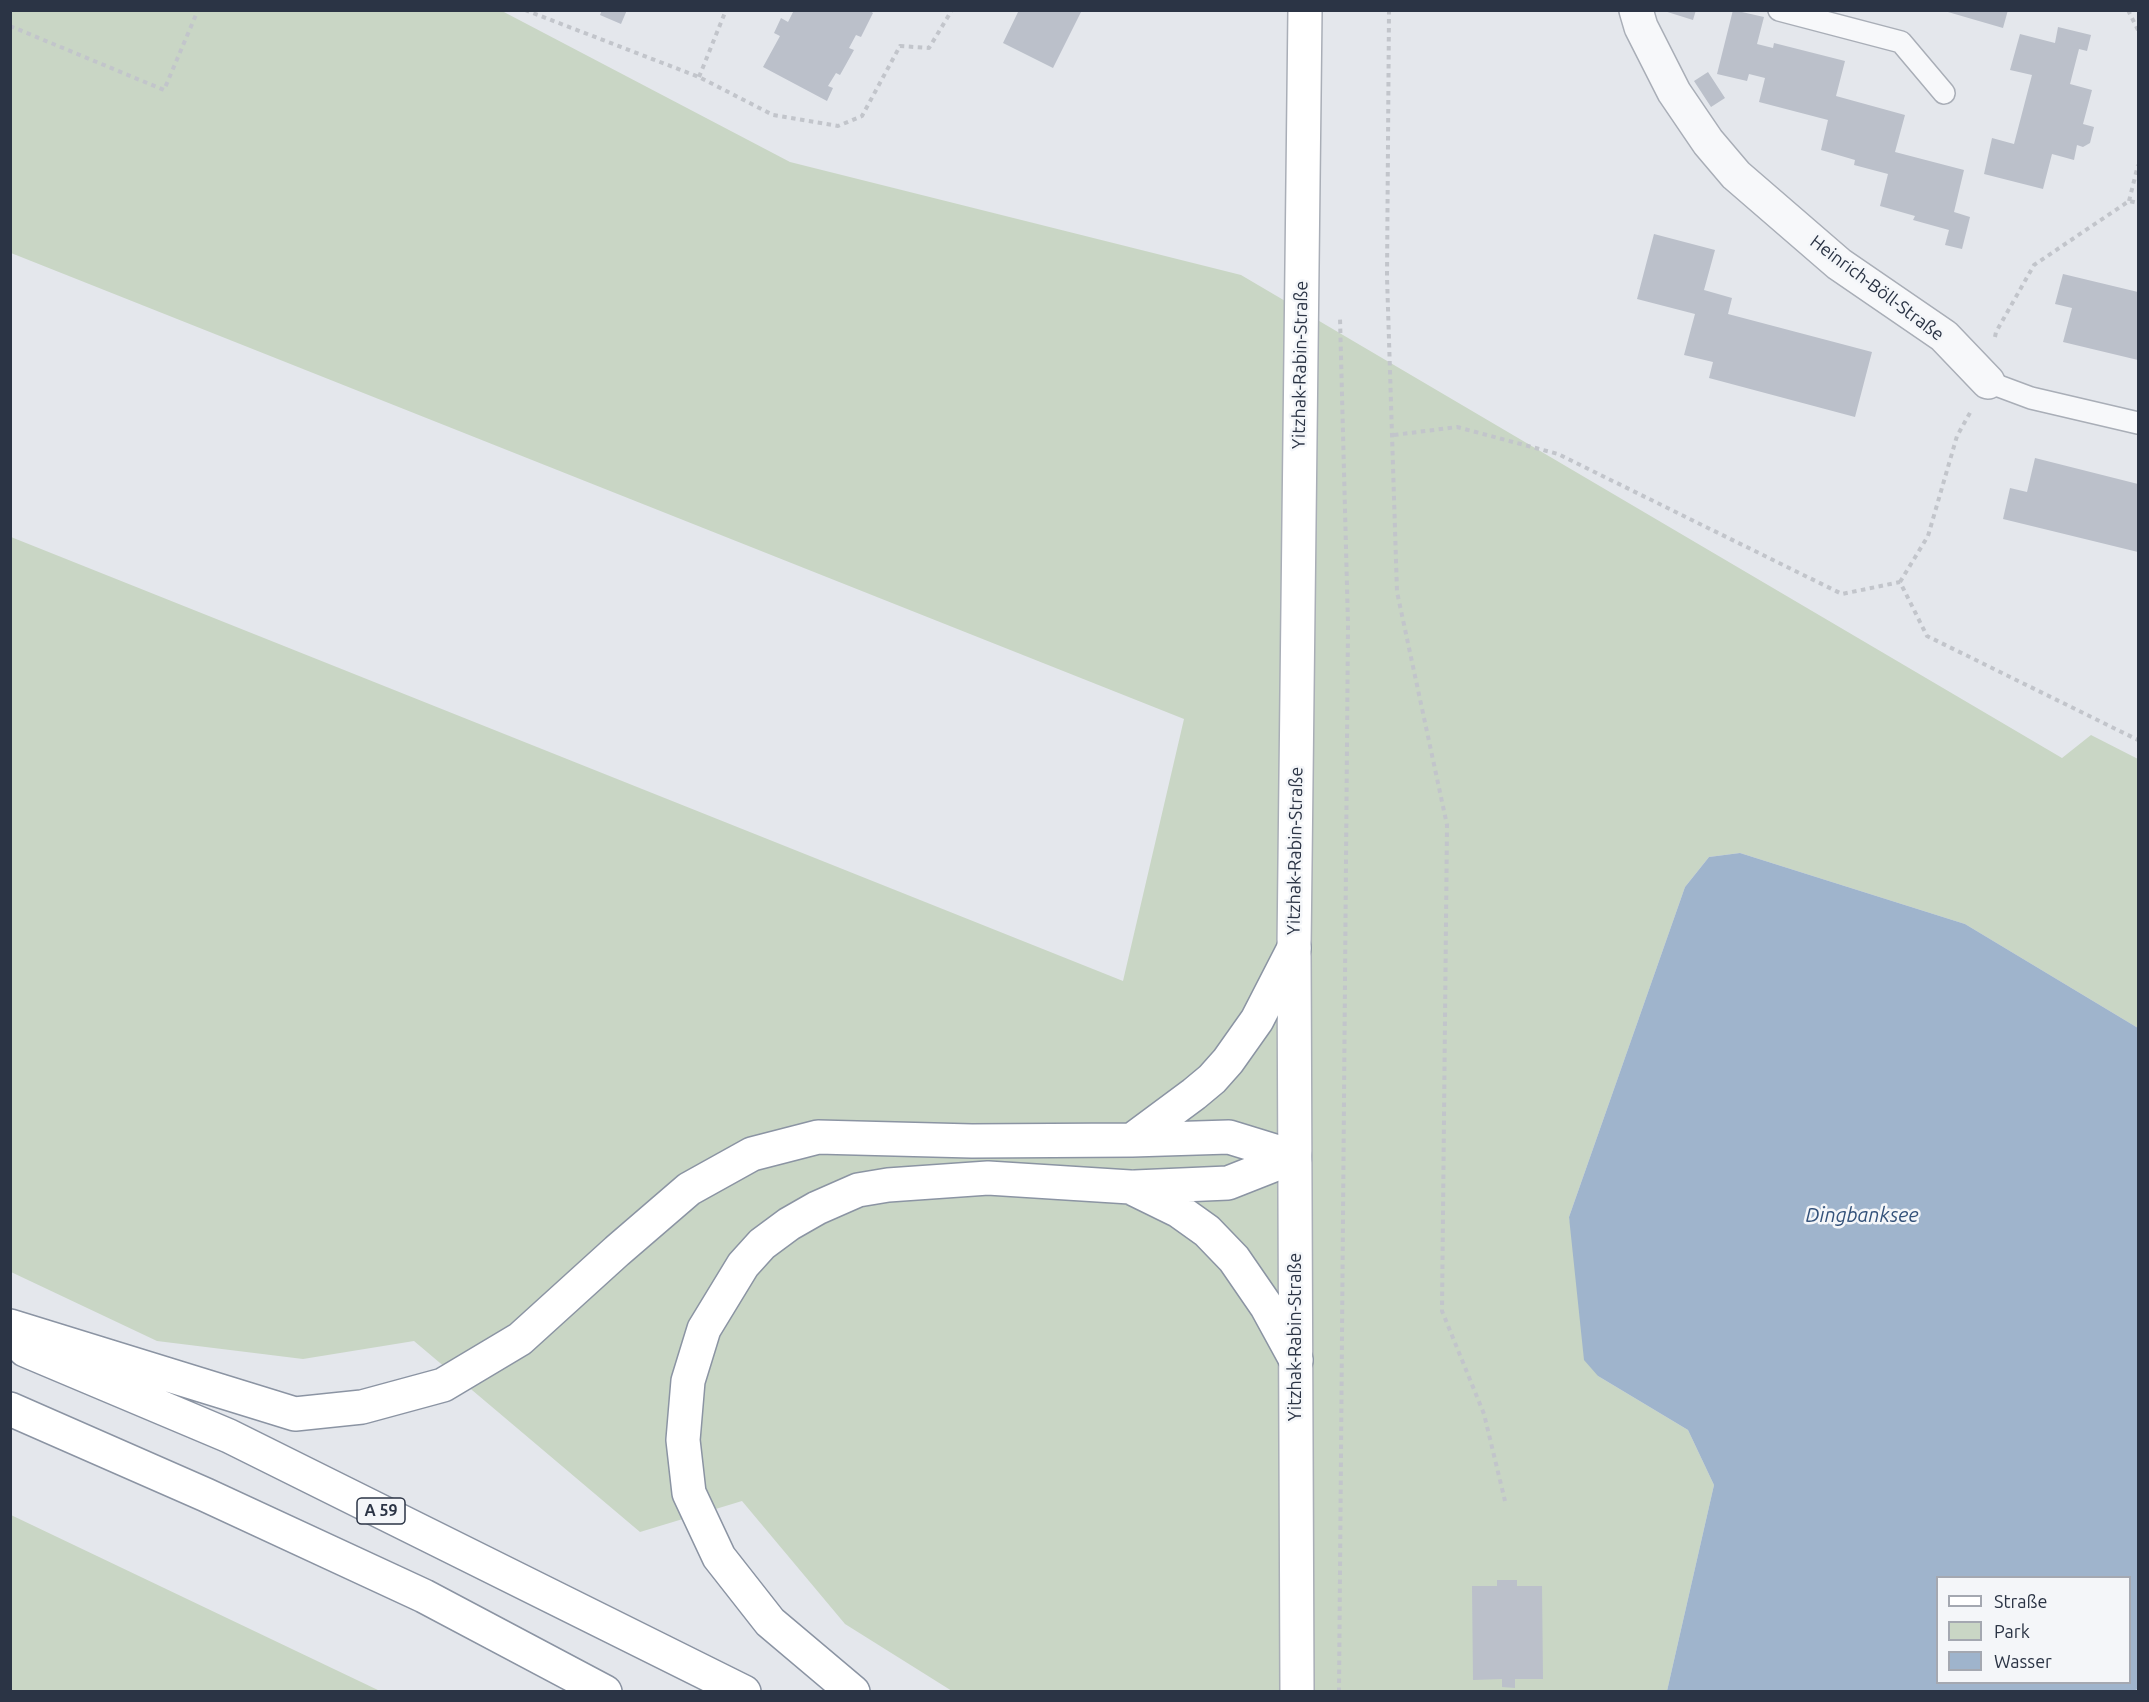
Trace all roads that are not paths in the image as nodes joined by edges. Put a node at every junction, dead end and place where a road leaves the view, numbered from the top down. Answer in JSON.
{"nodes":[{"id":1,"x":1305,"y":10,"type":"edge"},
{"id":2,"x":1636,"y":10,"type":"edge"},
{"id":3,"x":1779,"y":10,"type":"edge"},
{"id":4,"x":1944,"y":93,"type":"dead end"},
{"id":5,"x":1988,"y":382,"type":"joint"},
{"id":6,"x":2139,"y":423,"type":"edge"},
{"id":7,"x":1294,"y":948,"type":"junction"},
{"id":8,"x":1131,"y":1140,"type":"junction"},
{"id":9,"x":1294,"y":1157,"type":"junction"},
{"id":10,"x":1130,"y":1187,"type":"junction"},
{"id":11,"x":10,"y":1326,"type":"edge"},
{"id":12,"x":10,"y":1344,"type":"edge"},
{"id":13,"x":1296,"y":1360,"type":"junction"},
{"id":14,"x":10,"y":1410,"type":"edge"},
{"id":15,"x":605,"y":1692,"type":"edge"},
{"id":16,"x":744,"y":1692,"type":"edge"},
{"id":17,"x":853,"y":1692,"type":"edge"},
{"id":18,"x":1297,"y":1692,"type":"edge"}],
"edges":[{"from":1,"to":7,"type":"main road","name":"Yitzhak-Rabin-Straße"},
{"from":2,"to":5,"type":"street","name":"Heinrich-Böll-Straße"},
{"from":3,"to":4,"type":"lane"},
{"from":5,"to":6,"type":"lane","name":"Heinrich-Böll-Straße"},
{"from":7,"to":8,"type":"main road"},
{"from":7,"to":9,"type":"main road","name":"Yitzhak-Rabin-Straße"},
{"from":8,"to":9,"type":"main road"},
{"from":8,"to":11,"type":"main road"},
{"from":9,"to":10,"type":"main road"},
{"from":9,"to":13,"type":"main road","name":"Yitzhak-Rabin-Straße"},
{"from":10,"to":13,"type":"main road"},
{"from":10,"to":17,"type":"main road"},
{"from":12,"to":16,"type":"main road","number":"A 59"},
{"from":13,"to":18,"type":"main road","name":"Yitzhak-Rabin-Straße"},
{"from":14,"to":15,"type":"main road"}]}
